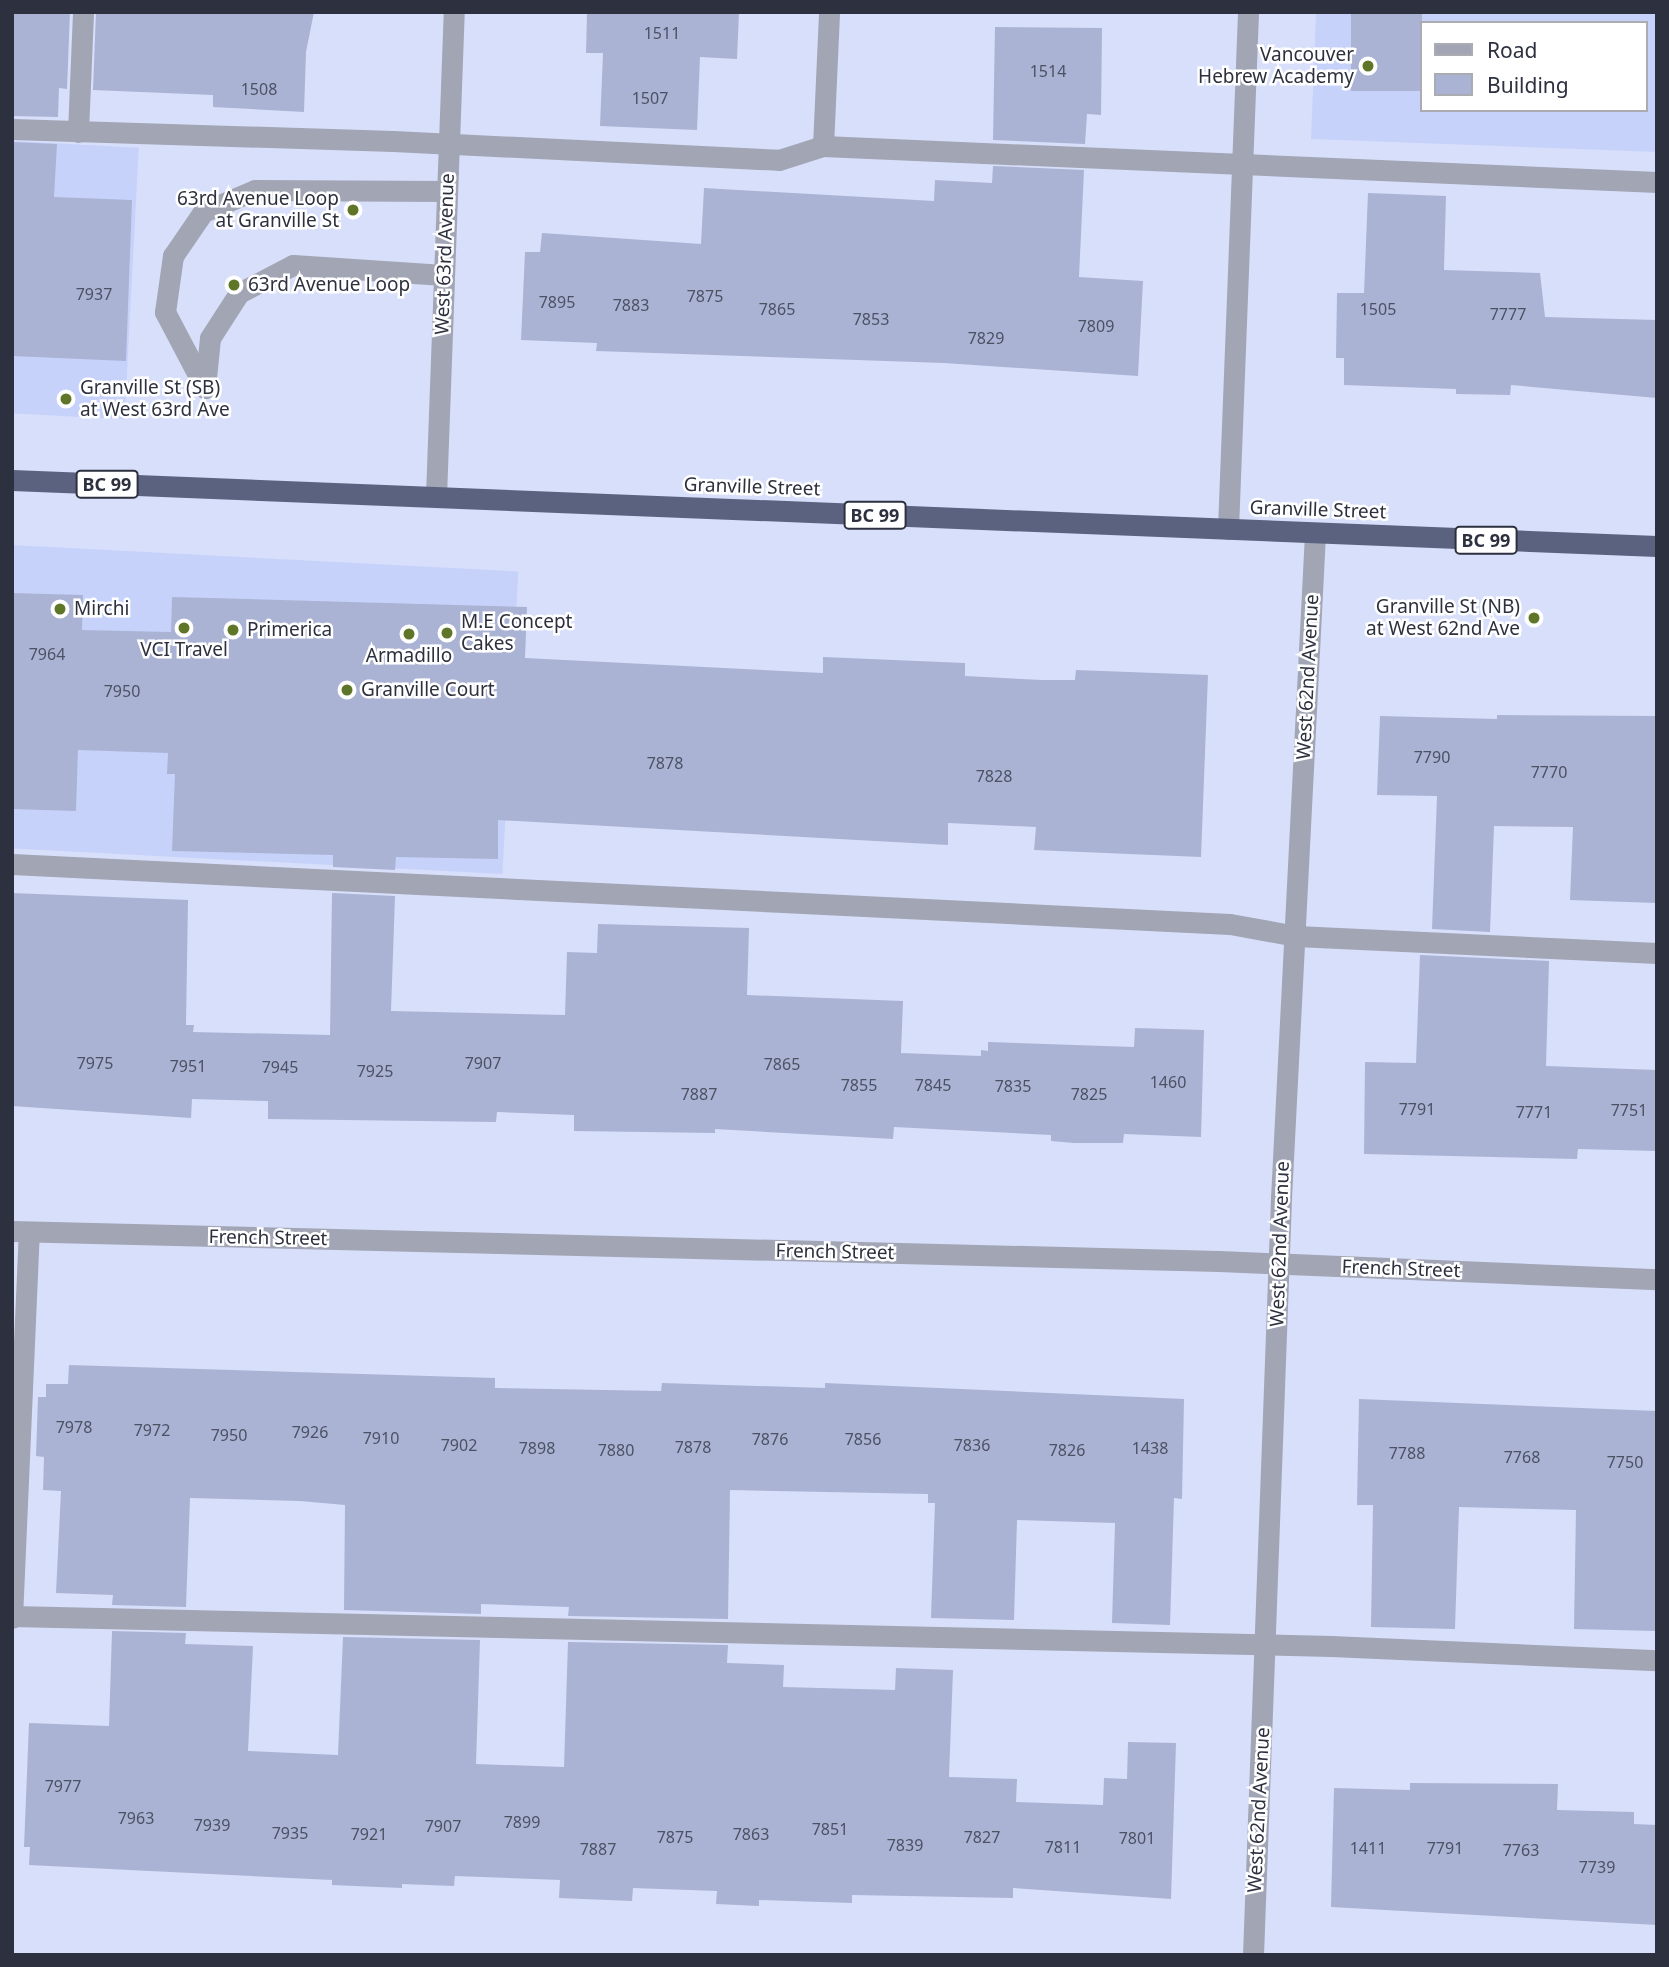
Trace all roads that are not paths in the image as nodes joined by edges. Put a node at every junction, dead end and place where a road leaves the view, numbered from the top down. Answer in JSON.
{"nodes":[{"id":1,"x":83,"y":12,"type":"edge"},
{"id":2,"x":454,"y":12,"type":"edge"},
{"id":3,"x":828,"y":12,"type":"edge"},
{"id":4,"x":1248,"y":12,"type":"edge"},
{"id":5,"x":12,"y":129,"type":"edge"},
{"id":6,"x":78,"y":132,"type":"junction"},
{"id":7,"x":449,"y":144,"type":"junction"},
{"id":8,"x":823,"y":146,"type":"junction"},
{"id":9,"x":1242,"y":161,"type":"junction"},
{"id":10,"x":1657,"y":182,"type":"edge"},
{"id":11,"x":447,"y":191,"type":"junction"},
{"id":12,"x":444,"y":275,"type":"junction"},
{"id":13,"x":12,"y":480,"type":"edge"},
{"id":14,"x":436,"y":496,"type":"junction"},
{"id":15,"x":1228,"y":529,"type":"junction"},
{"id":16,"x":1315,"y":533,"type":"junction"},
{"id":17,"x":1657,"y":546,"type":"edge"},
{"id":18,"x":12,"y":864,"type":"edge"},
{"id":19,"x":1296,"y":936,"type":"junction"},
{"id":20,"x":1657,"y":953,"type":"edge"},
{"id":21,"x":21,"y":1231,"type":"edge"},
{"id":22,"x":1278,"y":1264,"type":"junction"},
{"id":23,"x":1657,"y":1279,"type":"edge"},
{"id":24,"x":12,"y":1617,"type":"edge"},
{"id":25,"x":1267,"y":1645,"type":"junction"},
{"id":26,"x":1657,"y":1660,"type":"edge"},
{"id":27,"x":1253,"y":1955,"type":"edge"}],
"edges":[{"from":1,"to":6,"type":"street"},
{"from":2,"to":7,"type":"street","name":"West 63rd Avenue"},
{"from":3,"to":8,"type":"street"},
{"from":4,"to":9,"type":"street"},
{"from":5,"to":6,"type":"street"},
{"from":6,"to":7,"type":"street"},
{"from":7,"to":8,"type":"street"},
{"from":7,"to":11,"type":"street","name":"West 63rd Avenue"},
{"from":8,"to":9,"type":"street"},
{"from":9,"to":10,"type":"street"},
{"from":9,"to":15,"type":"street"},
{"from":11,"to":12,"type":"street","name":"West 63rd Avenue"},
{"from":11,"to":12,"type":"street"},
{"from":12,"to":14,"type":"street","name":"West 63rd Avenue"},
{"from":13,"to":14,"type":"highway","name":"Granville Street","number":"BC 99"},
{"from":14,"to":15,"type":"highway","name":"Granville Street","number":"BC 99"},
{"from":15,"to":16,"type":"highway","name":"Granville Street","number":"BC 99"},
{"from":16,"to":17,"type":"highway","name":"Granville Street","number":"BC 99"},
{"from":16,"to":19,"type":"street","name":"West 62nd Avenue"},
{"from":18,"to":19,"type":"street"},
{"from":19,"to":20,"type":"street"},
{"from":19,"to":22,"type":"street","name":"West 62nd Avenue"},
{"from":21,"to":22,"type":"street","name":"French Street"},
{"from":21,"to":24,"type":"street"},
{"from":22,"to":23,"type":"street","name":"French Street"},
{"from":22,"to":25,"type":"street","name":"West 62nd Avenue"},
{"from":24,"to":25,"type":"street"},
{"from":25,"to":26,"type":"street"},
{"from":25,"to":27,"type":"street","name":"West 62nd Avenue"}]}
